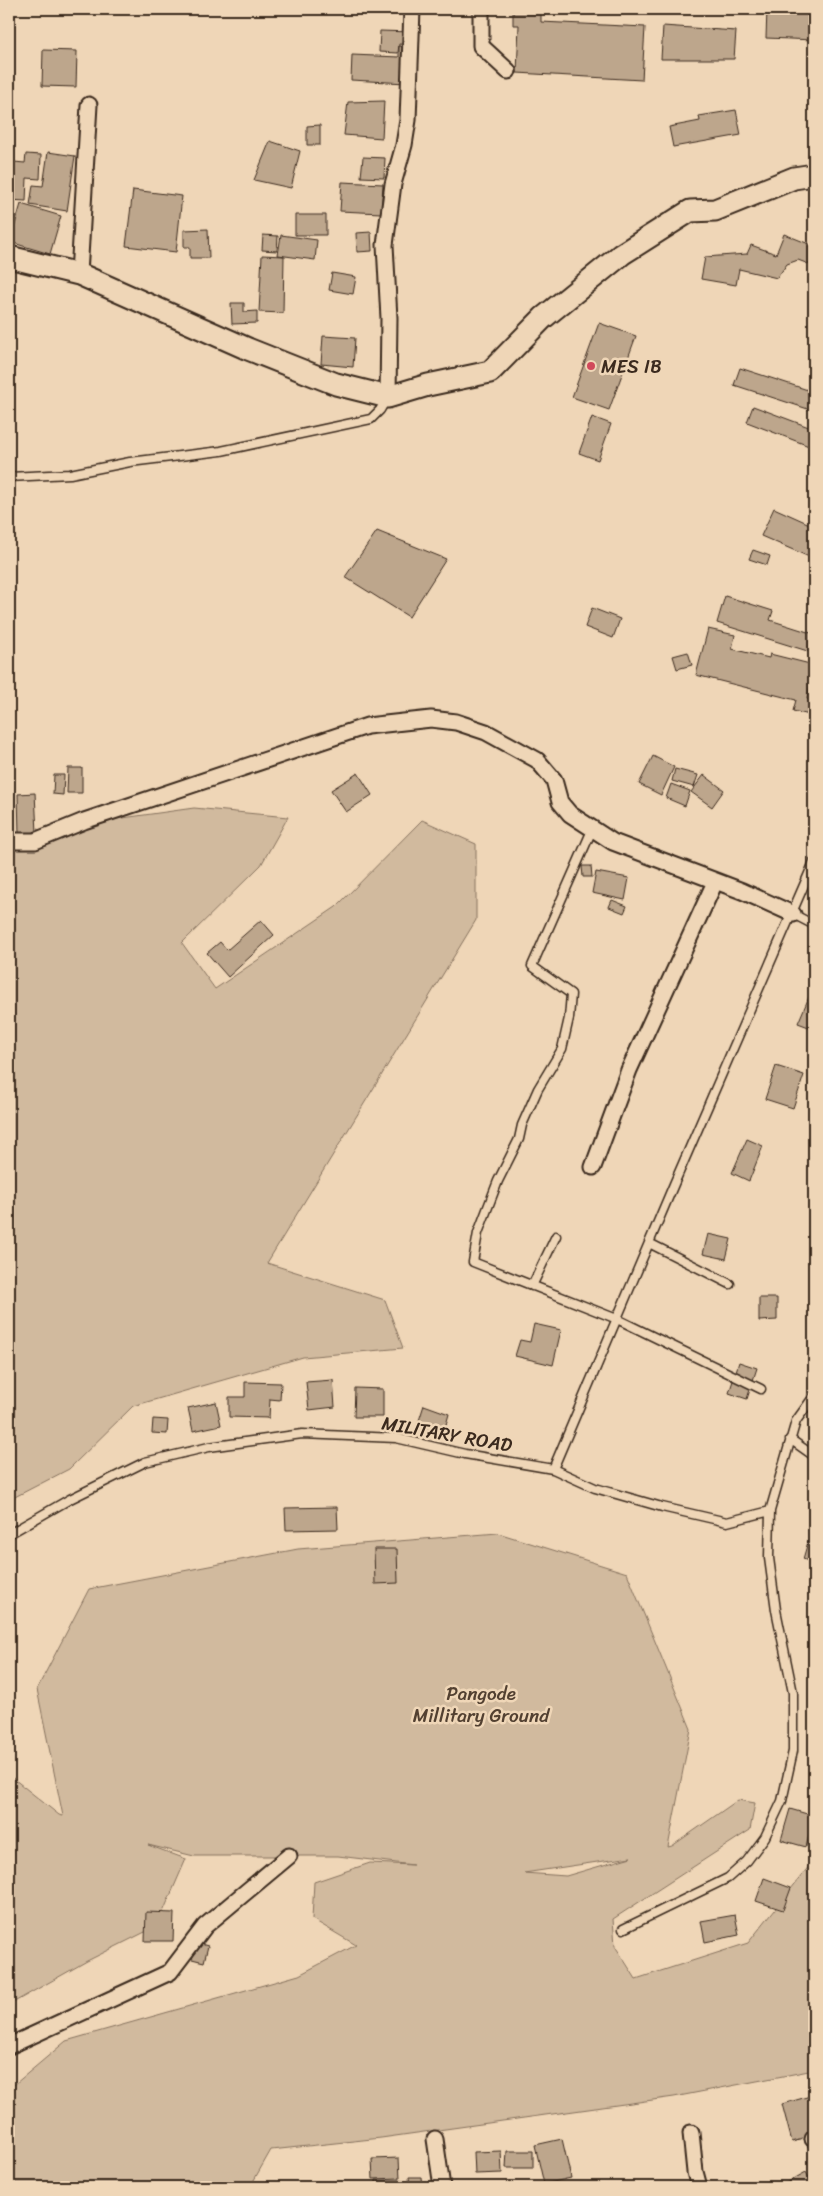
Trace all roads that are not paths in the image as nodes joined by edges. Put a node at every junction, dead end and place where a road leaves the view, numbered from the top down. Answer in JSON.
{"nodes":[{"id":1,"x":412,"y":9,"type":"edge"},
{"id":2,"x":481,"y":9,"type":"edge"},
{"id":3,"x":508,"y":70,"type":"dead end"},
{"id":4,"x":89,"y":105,"type":"dead end"},
{"id":5,"x":814,"y":175,"type":"edge"},
{"id":6,"x":9,"y":257,"type":"edge"},
{"id":7,"x":79,"y":274,"type":"junction"},
{"id":8,"x":388,"y":397,"type":"junction"},
{"id":9,"x":9,"y":477,"type":"edge"},
{"id":10,"x":592,"y":830,"type":"junction"},
{"id":11,"x":9,"y":841,"type":"edge"},
{"id":12,"x":814,"y":862,"type":"edge"},
{"id":13,"x":715,"y":882,"type":"junction"},
{"id":14,"x":793,"y":914,"type":"junction"},
{"id":15,"x":814,"y":925,"type":"edge"},
{"id":16,"x":593,"y":1167,"type":"dead end"},
{"id":17,"x":556,"y":1236,"type":"dead end"},
{"id":18,"x":649,"y":1243,"type":"junction"},
{"id":19,"x":730,"y":1284,"type":"dead end"},
{"id":20,"x":532,"y":1286,"type":"junction"},
{"id":21,"x":617,"y":1319,"type":"junction"},
{"id":22,"x":760,"y":1389,"type":"dead end"},
{"id":23,"x":814,"y":1396,"type":"edge"},
{"id":24,"x":790,"y":1439,"type":"junction"},
{"id":25,"x":814,"y":1456,"type":"edge"},
{"id":26,"x":553,"y":1469,"type":"junction"},
{"id":27,"x":770,"y":1511,"type":"junction"},
{"id":28,"x":9,"y":1534,"type":"edge"},
{"id":29,"x":289,"y":1856,"type":"dead end"},
{"id":30,"x":623,"y":1929,"type":"dead end"},
{"id":31,"x":9,"y":2046,"type":"edge"},
{"id":32,"x":691,"y":2133,"type":"dead end"},
{"id":33,"x":435,"y":2139,"type":"dead end"},
{"id":34,"x":442,"y":2187,"type":"edge"},
{"id":35,"x":700,"y":2187,"type":"edge"}],
"edges":[{"from":1,"to":8,"type":"street"},
{"from":2,"to":3,"type":"street"},
{"from":4,"to":7,"type":"street"},
{"from":5,"to":8,"type":"main road"},
{"from":6,"to":7,"type":"main road"},
{"from":7,"to":8,"type":"main road"},
{"from":8,"to":9,"type":"lane"},
{"from":10,"to":11,"type":"street"},
{"from":10,"to":13,"type":"street"},
{"from":10,"to":20,"type":"lane"},
{"from":12,"to":14,"type":"lane"},
{"from":13,"to":14,"type":"street"},
{"from":13,"to":16,"type":"street"},
{"from":14,"to":15,"type":"lane"},
{"from":14,"to":18,"type":"lane"},
{"from":17,"to":20,"type":"lane"},
{"from":18,"to":19,"type":"lane"},
{"from":18,"to":21,"type":"lane"},
{"from":20,"to":21,"type":"lane"},
{"from":21,"to":22,"type":"lane"},
{"from":21,"to":26,"type":"lane"},
{"from":23,"to":24,"type":"lane"},
{"from":24,"to":25,"type":"lane"},
{"from":24,"to":27,"type":"lane"},
{"from":26,"to":27,"type":"lane","name":"MILITARY ROAD"},
{"from":26,"to":28,"type":"lane","name":"MILITARY ROAD"},
{"from":27,"to":30,"type":"lane"},
{"from":29,"to":31,"type":"street"},
{"from":32,"to":35,"type":"street"},
{"from":33,"to":34,"type":"street"}]}
